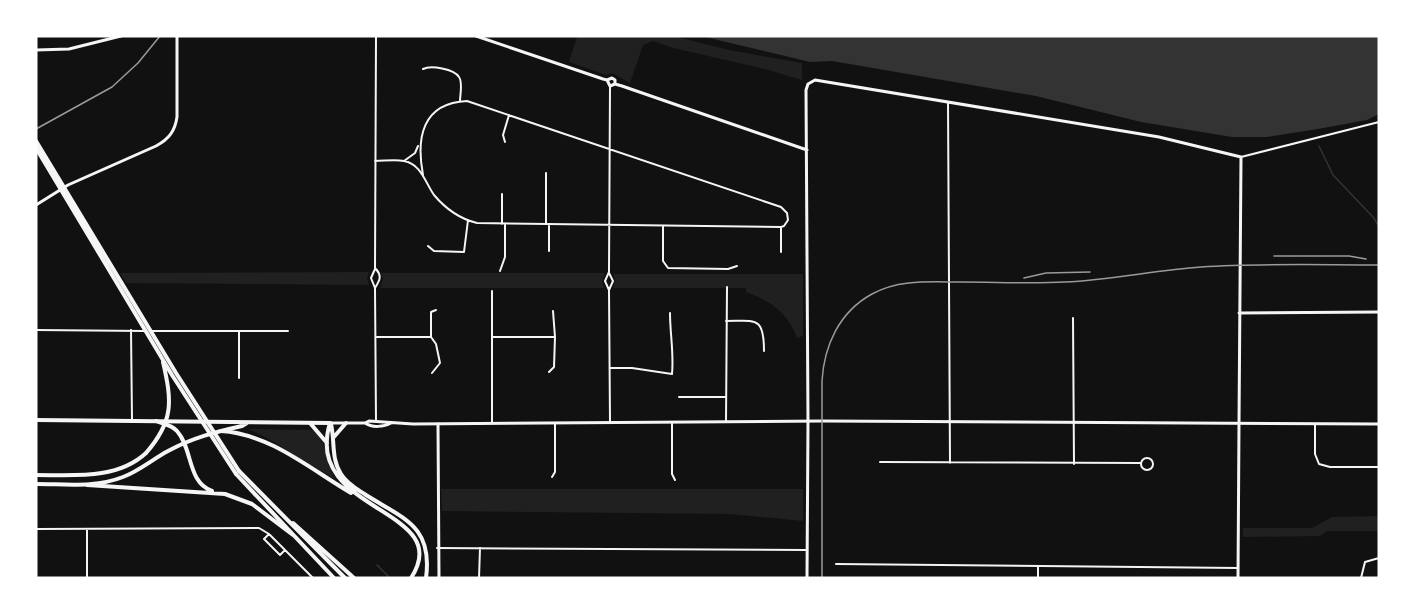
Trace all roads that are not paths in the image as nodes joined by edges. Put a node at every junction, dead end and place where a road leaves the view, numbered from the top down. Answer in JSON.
{"nodes":[{"id":1,"x":121,"y":36,"type":"edge"},
{"id":2,"x":177,"y":36,"type":"edge"},
{"id":3,"x":376,"y":36,"type":"edge"},
{"id":4,"x":476,"y":36,"type":"edge"},
{"id":5,"x":36,"y":50,"type":"edge"},
{"id":6,"x":423,"y":69,"type":"dead end"},
{"id":7,"x":607,"y":81,"type":"junction"},
{"id":8,"x":615,"y":84,"type":"junction"},
{"id":9,"x":610,"y":86,"type":"junction"},
{"id":10,"x":460,"y":101,"type":"junction"},
{"id":11,"x":948,"y":102,"type":"junction"},
{"id":12,"x":509,"y":115,"type":"junction"},
{"id":13,"x":1379,"y":122,"type":"edge"},
{"id":14,"x":36,"y":141,"type":"edge"},
{"id":15,"x":420,"y":142,"type":"junction"},
{"id":16,"x":505,"y":142,"type":"dead end"},
{"id":17,"x":36,"y":148,"type":"edge"},
{"id":18,"x":609,"y":149,"type":"junction"},
{"id":19,"x":807,"y":150,"type":"junction"},
{"id":20,"x":1241,"y":157,"type":"junction"},
{"id":21,"x":375,"y":161,"type":"junction"},
{"id":22,"x":404,"y":161,"type":"junction"},
{"id":23,"x":546,"y":173,"type":"dead end"},
{"id":24,"x":423,"y":174,"type":"junction"},
{"id":25,"x":502,"y":194,"type":"dead end"},
{"id":26,"x":36,"y":205,"type":"edge"},
{"id":27,"x":468,"y":220,"type":"junction"},
{"id":28,"x":503,"y":224,"type":"junction"},
{"id":29,"x":547,"y":224,"type":"junction"},
{"id":30,"x":609,"y":225,"type":"junction"},
{"id":31,"x":663,"y":226,"type":"junction"},
{"id":32,"x":781,"y":227,"type":"junction"},
{"id":33,"x":428,"y":246,"type":"dead end"},
{"id":34,"x":549,"y":251,"type":"dead end"},
{"id":35,"x":781,"y":252,"type":"dead end"},
{"id":36,"x":737,"y":266,"type":"dead end"},
{"id":37,"x":375,"y":269,"type":"junction"},
{"id":38,"x":500,"y":271,"type":"dead end"},
{"id":39,"x":609,"y":272,"type":"junction"},
{"id":40,"x":728,"y":287,"type":"dead end"},
{"id":41,"x":375,"y":288,"type":"junction"},
{"id":42,"x":609,"y":290,"type":"junction"},
{"id":43,"x":492,"y":291,"type":"dead end"},
{"id":44,"x":436,"y":310,"type":"dead end"},
{"id":45,"x":553,"y":311,"type":"dead end"},
{"id":46,"x":1379,"y":312,"type":"edge"},
{"id":47,"x":670,"y":313,"type":"dead end"},
{"id":48,"x":1239,"y":313,"type":"junction"},
{"id":49,"x":1073,"y":318,"type":"dead end"},
{"id":50,"x":726,"y":321,"type":"junction"},
{"id":51,"x":36,"y":330,"type":"edge"},
{"id":52,"x":131,"y":330,"type":"junction"},
{"id":53,"x":239,"y":331,"type":"junction"},
{"id":54,"x":288,"y":331,"type":"dead end"},
{"id":55,"x":377,"y":337,"type":"junction"},
{"id":56,"x":431,"y":337,"type":"junction"},
{"id":57,"x":493,"y":337,"type":"junction"},
{"id":58,"x":555,"y":337,"type":"junction"},
{"id":59,"x":765,"y":351,"type":"dead end"},
{"id":60,"x":163,"y":358,"type":"junction"},
{"id":61,"x":610,"y":368,"type":"junction"},
{"id":62,"x":549,"y":372,"type":"dead end"},
{"id":63,"x":432,"y":373,"type":"dead end"},
{"id":64,"x":239,"y":378,"type":"dead end"},
{"id":65,"x":678,"y":397,"type":"dead end"},
{"id":66,"x":726,"y":397,"type":"junction"},
{"id":67,"x":36,"y":420,"type":"edge"},
{"id":68,"x":132,"y":420,"type":"junction"},
{"id":69,"x":156,"y":421,"type":"junction"},
{"id":70,"x":376,"y":421,"type":"junction"},
{"id":71,"x":610,"y":422,"type":"junction"},
{"id":72,"x":672,"y":422,"type":"junction"},
{"id":73,"x":726,"y":422,"type":"junction"},
{"id":74,"x":808,"y":422,"type":"junction"},
{"id":75,"x":950,"y":422,"type":"junction"},
{"id":76,"x":248,"y":423,"type":"junction"},
{"id":77,"x":310,"y":423,"type":"junction"},
{"id":78,"x":330,"y":423,"type":"junction"},
{"id":79,"x":346,"y":423,"type":"junction"},
{"id":80,"x":365,"y":423,"type":"junction"},
{"id":81,"x":391,"y":423,"type":"junction"},
{"id":82,"x":438,"y":423,"type":"junction"},
{"id":83,"x":492,"y":423,"type":"junction"},
{"id":84,"x":555,"y":423,"type":"junction"},
{"id":85,"x":1074,"y":424,"type":"junction"},
{"id":86,"x":1239,"y":424,"type":"junction"},
{"id":87,"x":1379,"y":424,"type":"edge"},
{"id":88,"x":1315,"y":425,"type":"junction"},
{"id":89,"x":221,"y":431,"type":"junction"},
{"id":90,"x":332,"y":439,"type":"junction"},
{"id":91,"x":327,"y":442,"type":"junction"},
{"id":92,"x":184,"y":443,"type":"junction"},
{"id":93,"x":880,"y":462,"type":"dead end"},
{"id":94,"x":950,"y":463,"type":"junction"},
{"id":95,"x":1074,"y":464,"type":"junction"},
{"id":96,"x":1141,"y":464,"type":"junction"},
{"id":97,"x":1379,"y":467,"type":"edge"},
{"id":98,"x":237,"y":472,"type":"junction"},
{"id":99,"x":36,"y":475,"type":"edge"},
{"id":100,"x":552,"y":477,"type":"dead end"},
{"id":101,"x":675,"y":480,"type":"dead end"},
{"id":102,"x":36,"y":484,"type":"edge"},
{"id":103,"x":87,"y":485,"type":"junction"},
{"id":104,"x":219,"y":494,"type":"junction"},
{"id":105,"x":362,"y":499,"type":"junction"},
{"id":106,"x":287,"y":520,"type":"junction"},
{"id":107,"x":36,"y":529,"type":"edge"},
{"id":108,"x":87,"y":529,"type":"junction"},
{"id":109,"x":269,"y":534,"type":"junction"},
{"id":110,"x":293,"y":535,"type":"junction"},
{"id":111,"x":437,"y":548,"type":"junction"},
{"id":112,"x":480,"y":548,"type":"junction"},
{"id":113,"x":285,"y":550,"type":"junction"},
{"id":114,"x":808,"y":550,"type":"junction"},
{"id":115,"x":1379,"y":558,"type":"edge"},
{"id":116,"x":836,"y":564,"type":"dead end"},
{"id":117,"x":1038,"y":567,"type":"junction"},
{"id":118,"x":1238,"y":568,"type":"junction"},
{"id":119,"x":87,"y":578,"type":"edge"},
{"id":120,"x":166,"y":578,"type":"edge"},
{"id":121,"x":189,"y":578,"type":"edge"},
{"id":122,"x":313,"y":578,"type":"edge"},
{"id":123,"x":334,"y":578,"type":"edge"},
{"id":124,"x":345,"y":578,"type":"edge"},
{"id":125,"x":354,"y":578,"type":"edge"},
{"id":126,"x":411,"y":578,"type":"edge"},
{"id":127,"x":426,"y":578,"type":"edge"},
{"id":128,"x":439,"y":578,"type":"edge"},
{"id":129,"x":479,"y":578,"type":"edge"},
{"id":130,"x":807,"y":578,"type":"edge"},
{"id":131,"x":1038,"y":578,"type":"edge"},
{"id":132,"x":1238,"y":578,"type":"edge"},
{"id":133,"x":1361,"y":578,"type":"edge"}],
"edges":[{"from":1,"to":5,"type":"street"},
{"from":2,"to":26,"type":"street"},
{"from":3,"to":21,"type":"street"},
{"from":4,"to":7,"type":"street"},
{"from":6,"to":10,"type":"street"},
{"from":7,"to":8,"type":"street"},
{"from":7,"to":9,"type":"street"},
{"from":8,"to":9,"type":"street"},
{"from":8,"to":19,"type":"street"},
{"from":9,"to":18,"type":"street"},
{"from":10,"to":12,"type":"street"},
{"from":10,"to":15,"type":"street"},
{"from":11,"to":19,"type":"street"},
{"from":11,"to":20,"type":"street"},
{"from":11,"to":75,"type":"street"},
{"from":12,"to":16,"type":"street"},
{"from":12,"to":18,"type":"street"},
{"from":13,"to":20,"type":"street"},
{"from":14,"to":98,"type":"main road"},
{"from":15,"to":22,"type":"street"},
{"from":15,"to":24,"type":"street"},
{"from":17,"to":60,"type":"main road"},
{"from":18,"to":30,"type":"street"},
{"from":18,"to":32,"type":"street"},
{"from":19,"to":74,"type":"street"},
{"from":20,"to":48,"type":"street"},
{"from":21,"to":22,"type":"street"},
{"from":21,"to":37,"type":"street"},
{"from":22,"to":24,"type":"street"},
{"from":23,"to":29,"type":"street"},
{"from":24,"to":27,"type":"street"},
{"from":25,"to":28,"type":"street"},
{"from":27,"to":28,"type":"street"},
{"from":27,"to":33,"type":"street"},
{"from":28,"to":29,"type":"street"},
{"from":28,"to":38,"type":"street"},
{"from":29,"to":30,"type":"street"},
{"from":29,"to":34,"type":"street"},
{"from":30,"to":31,"type":"street"},
{"from":30,"to":39,"type":"street"},
{"from":31,"to":32,"type":"street"},
{"from":31,"to":36,"type":"street"},
{"from":32,"to":35,"type":"street"},
{"from":37,"to":41,"type":"street"},
{"from":37,"to":41,"type":"street"},
{"from":39,"to":42,"type":"street"},
{"from":39,"to":42,"type":"street"},
{"from":40,"to":50,"type":"street"},
{"from":41,"to":55,"type":"street"},
{"from":42,"to":61,"type":"street"},
{"from":43,"to":57,"type":"street"},
{"from":44,"to":56,"type":"street"},
{"from":45,"to":58,"type":"street"},
{"from":46,"to":48,"type":"street"},
{"from":47,"to":61,"type":"street"},
{"from":48,"to":86,"type":"street"},
{"from":49,"to":85,"type":"street"},
{"from":50,"to":59,"type":"street"},
{"from":50,"to":66,"type":"street"},
{"from":51,"to":52,"type":"street"},
{"from":52,"to":53,"type":"street"},
{"from":52,"to":68,"type":"street"},
{"from":53,"to":54,"type":"street"},
{"from":53,"to":64,"type":"street"},
{"from":55,"to":56,"type":"street"},
{"from":55,"to":70,"type":"street"},
{"from":56,"to":63,"type":"street"},
{"from":57,"to":58,"type":"street"},
{"from":57,"to":83,"type":"street"},
{"from":58,"to":62,"type":"street"},
{"from":60,"to":98,"type":"main road"},
{"from":60,"to":99,"type":"main road"},
{"from":61,"to":71,"type":"street"},
{"from":65,"to":66,"type":"street"},
{"from":66,"to":73,"type":"street"},
{"from":67,"to":68,"type":"main road"},
{"from":68,"to":69,"type":"main road"},
{"from":69,"to":76,"type":"main road"},
{"from":69,"to":92,"type":"main road"},
{"from":70,"to":80,"type":"street"},
{"from":70,"to":81,"type":"street"},
{"from":71,"to":72,"type":"street"},
{"from":71,"to":84,"type":"street"},
{"from":72,"to":73,"type":"street"},
{"from":72,"to":101,"type":"street"},
{"from":73,"to":74,"type":"street"},
{"from":74,"to":75,"type":"street"},
{"from":74,"to":114,"type":"street"},
{"from":75,"to":85,"type":"street"},
{"from":75,"to":94,"type":"street"},
{"from":76,"to":77,"type":"main road"},
{"from":76,"to":89,"type":"main road"},
{"from":77,"to":78,"type":"main road"},
{"from":77,"to":91,"type":"main road"},
{"from":78,"to":79,"type":"street"},
{"from":78,"to":90,"type":"main road"},
{"from":78,"to":91,"type":"main road"},
{"from":79,"to":80,"type":"street"},
{"from":79,"to":90,"type":"main road"},
{"from":80,"to":81,"type":"street"},
{"from":81,"to":82,"type":"street"},
{"from":82,"to":83,"type":"street"},
{"from":82,"to":111,"type":"street"},
{"from":83,"to":84,"type":"street"},
{"from":84,"to":100,"type":"street"},
{"from":85,"to":86,"type":"street"},
{"from":85,"to":95,"type":"street"},
{"from":86,"to":88,"type":"street"},
{"from":86,"to":118,"type":"street"},
{"from":87,"to":88,"type":"street"},
{"from":88,"to":97,"type":"street"},
{"from":89,"to":92,"type":"main road"},
{"from":89,"to":105,"type":"main road"},
{"from":90,"to":127,"type":"main road"},
{"from":91,"to":105,"type":"main road"},
{"from":92,"to":103,"type":"main road"},
{"from":92,"to":104,"type":"main road"},
{"from":93,"to":94,"type":"street"},
{"from":94,"to":95,"type":"street"},
{"from":95,"to":96,"type":"street"},
{"from":96,"to":96,"type":"street"},
{"from":98,"to":106,"type":"main road"},
{"from":98,"to":110,"type":"main road"},
{"from":102,"to":103,"type":"main road"},
{"from":103,"to":104,"type":"main road"},
{"from":104,"to":110,"type":"main road"},
{"from":105,"to":126,"type":"main road"},
{"from":106,"to":124,"type":"main road"},
{"from":106,"to":125,"type":"main road"},
{"from":107,"to":108,"type":"street"},
{"from":108,"to":109,"type":"street"},
{"from":108,"to":119,"type":"street"},
{"from":109,"to":113,"type":"street"},
{"from":109,"to":113,"type":"street"},
{"from":110,"to":123,"type":"main road"},
{"from":111,"to":112,"type":"street"},
{"from":111,"to":128,"type":"street"},
{"from":112,"to":114,"type":"street"},
{"from":112,"to":129,"type":"street"},
{"from":113,"to":122,"type":"street"},
{"from":114,"to":130,"type":"street"},
{"from":115,"to":133,"type":"street"},
{"from":116,"to":117,"type":"street"},
{"from":117,"to":118,"type":"street"},
{"from":117,"to":131,"type":"street"},
{"from":118,"to":132,"type":"street"},
{"from":120,"to":121,"type":"street"}]}
